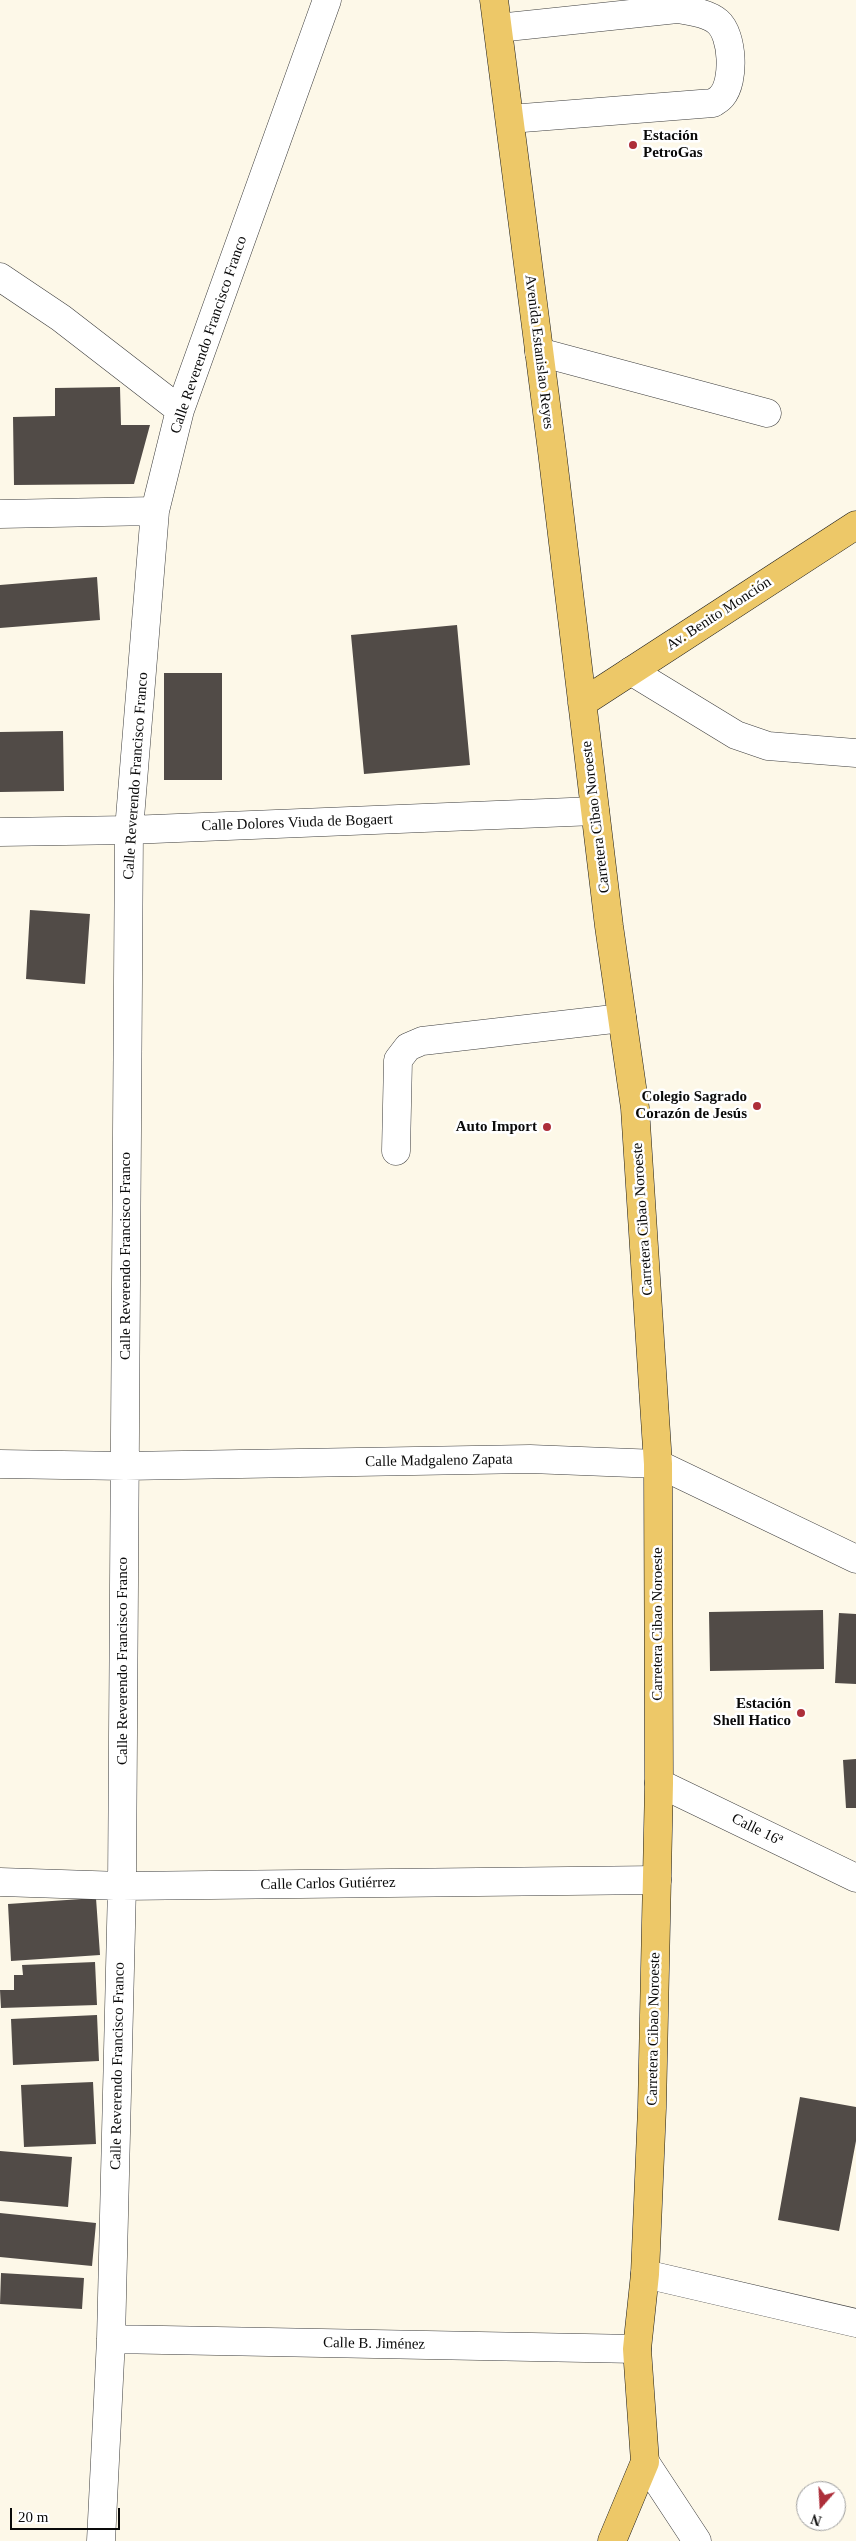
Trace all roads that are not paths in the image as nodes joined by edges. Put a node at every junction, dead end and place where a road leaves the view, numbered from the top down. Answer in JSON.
{"nodes":[{"id":1,"x":327,"y":0,"type":"edge"},
{"id":2,"x":494,"y":0,"type":"edge"},
{"id":3,"x":498,"y":28,"type":"junction"},
{"id":4,"x":510,"y":119,"type":"junction"},
{"id":5,"x":0,"y":277,"type":"edge"},
{"id":6,"x":539,"y":352,"type":"junction"},
{"id":7,"x":180,"y":410,"type":"junction"},
{"id":8,"x":767,"y":413,"type":"dead end"},
{"id":9,"x":155,"y":511,"type":"junction"},
{"id":10,"x":0,"y":514,"type":"edge"},
{"id":11,"x":856,"y":525,"type":"edge"},
{"id":12,"x":631,"y":671,"type":"junction"},
{"id":13,"x":582,"y":703,"type":"junction"},
{"id":14,"x":856,"y":753,"type":"edge"},
{"id":15,"x":595,"y":812,"type":"junction"},
{"id":16,"x":129,"y":830,"type":"junction"},
{"id":17,"x":0,"y":832,"type":"edge"},
{"id":18,"x":622,"y":1018,"type":"junction"},
{"id":19,"x":396,"y":1150,"type":"dead end"},
{"id":20,"x":0,"y":1464,"type":"edge"},
{"id":21,"x":658,"y":1464,"type":"junction"},
{"id":22,"x":125,"y":1466,"type":"junction"},
{"id":23,"x":856,"y":1559,"type":"edge"},
{"id":24,"x":659,"y":1783,"type":"junction"},
{"id":25,"x":856,"y":1878,"type":"edge"},
{"id":26,"x":657,"y":1880,"type":"junction"},
{"id":27,"x":0,"y":1882,"type":"edge"},
{"id":28,"x":122,"y":1886,"type":"junction"},
{"id":29,"x":645,"y":2274,"type":"junction"},
{"id":30,"x":856,"y":2323,"type":"edge"},
{"id":31,"x":111,"y":2339,"type":"junction"},
{"id":32,"x":637,"y":2349,"type":"junction"},
{"id":33,"x":645,"y":2462,"type":"junction"},
{"id":34,"x":101,"y":2541,"type":"edge"},
{"id":35,"x":612,"y":2541,"type":"edge"},
{"id":36,"x":697,"y":2541,"type":"edge"}],
"edges":[{"from":1,"to":7,"type":"street","name":"Calle Reverendo Francisco Franco"},
{"from":2,"to":3,"type":"main road","name":"Avenida Estanislao Reyes"},
{"from":3,"to":4,"type":"main road","name":"Avenida Estanislao Reyes"},
{"from":3,"to":4,"type":"street"},
{"from":4,"to":6,"type":"main road","name":"Avenida Estanislao Reyes"},
{"from":5,"to":7,"type":"street"},
{"from":6,"to":8,"type":"street"},
{"from":6,"to":13,"type":"main road","name":"Avenida Estanislao Reyes"},
{"from":7,"to":9,"type":"street","name":"Calle Reverendo Francisco Franco"},
{"from":9,"to":10,"type":"street"},
{"from":9,"to":16,"type":"street","name":"Calle Reverendo Francisco Franco"},
{"from":11,"to":12,"type":"main road","name":"Av. Benito Monción"},
{"from":12,"to":13,"type":"main road","name":"Av. Benito Monción"},
{"from":12,"to":14,"type":"street"},
{"from":13,"to":15,"type":"main road","name":"Carretera Cibao Noroeste"},
{"from":15,"to":16,"type":"street","name":"Calle Dolores Viuda de Bogaert"},
{"from":15,"to":18,"type":"main road","name":"Carretera Cibao Noroeste"},
{"from":16,"to":17,"type":"street","name":"Calle Dolores Viuda de Bogaert"},
{"from":16,"to":22,"type":"street","name":"Calle Reverendo Francisco Franco"},
{"from":18,"to":19,"type":"street"},
{"from":18,"to":21,"type":"main road","name":"Carretera Cibao Noroeste"},
{"from":20,"to":22,"type":"street","name":"Calle Madgaleno Zapata"},
{"from":21,"to":22,"type":"street","name":"Calle Madgaleno Zapata"},
{"from":21,"to":23,"type":"street","name":"Calle Madgaleno Zapata"},
{"from":21,"to":24,"type":"main road","name":"Carretera Cibao Noroeste"},
{"from":22,"to":28,"type":"street","name":"Calle Reverendo Francisco Franco"},
{"from":24,"to":25,"type":"street","name":"Calle 16ª"},
{"from":24,"to":26,"type":"main road","name":"Carretera Cibao Noroeste"},
{"from":26,"to":28,"type":"street","name":"Calle Carlos Gutiérrez"},
{"from":26,"to":29,"type":"main road","name":"Carretera Cibao Noroeste"},
{"from":27,"to":28,"type":"street","name":"Calle Carlos Gutiérrez"},
{"from":28,"to":31,"type":"street","name":"Calle Reverendo Francisco Franco"},
{"from":29,"to":30,"type":"street"},
{"from":29,"to":32,"type":"main road","name":"Carretera Cibao Noroeste"},
{"from":31,"to":32,"type":"street","name":"Calle B. Jiménez"},
{"from":31,"to":34,"type":"street","name":"Calle Reverendo Francisco Franco"},
{"from":32,"to":33,"type":"main road","name":"Carretera Cibao Noroeste"},
{"from":33,"to":35,"type":"main road","name":"Carretera Cibao Noroeste"},
{"from":33,"to":36,"type":"street"}]}
